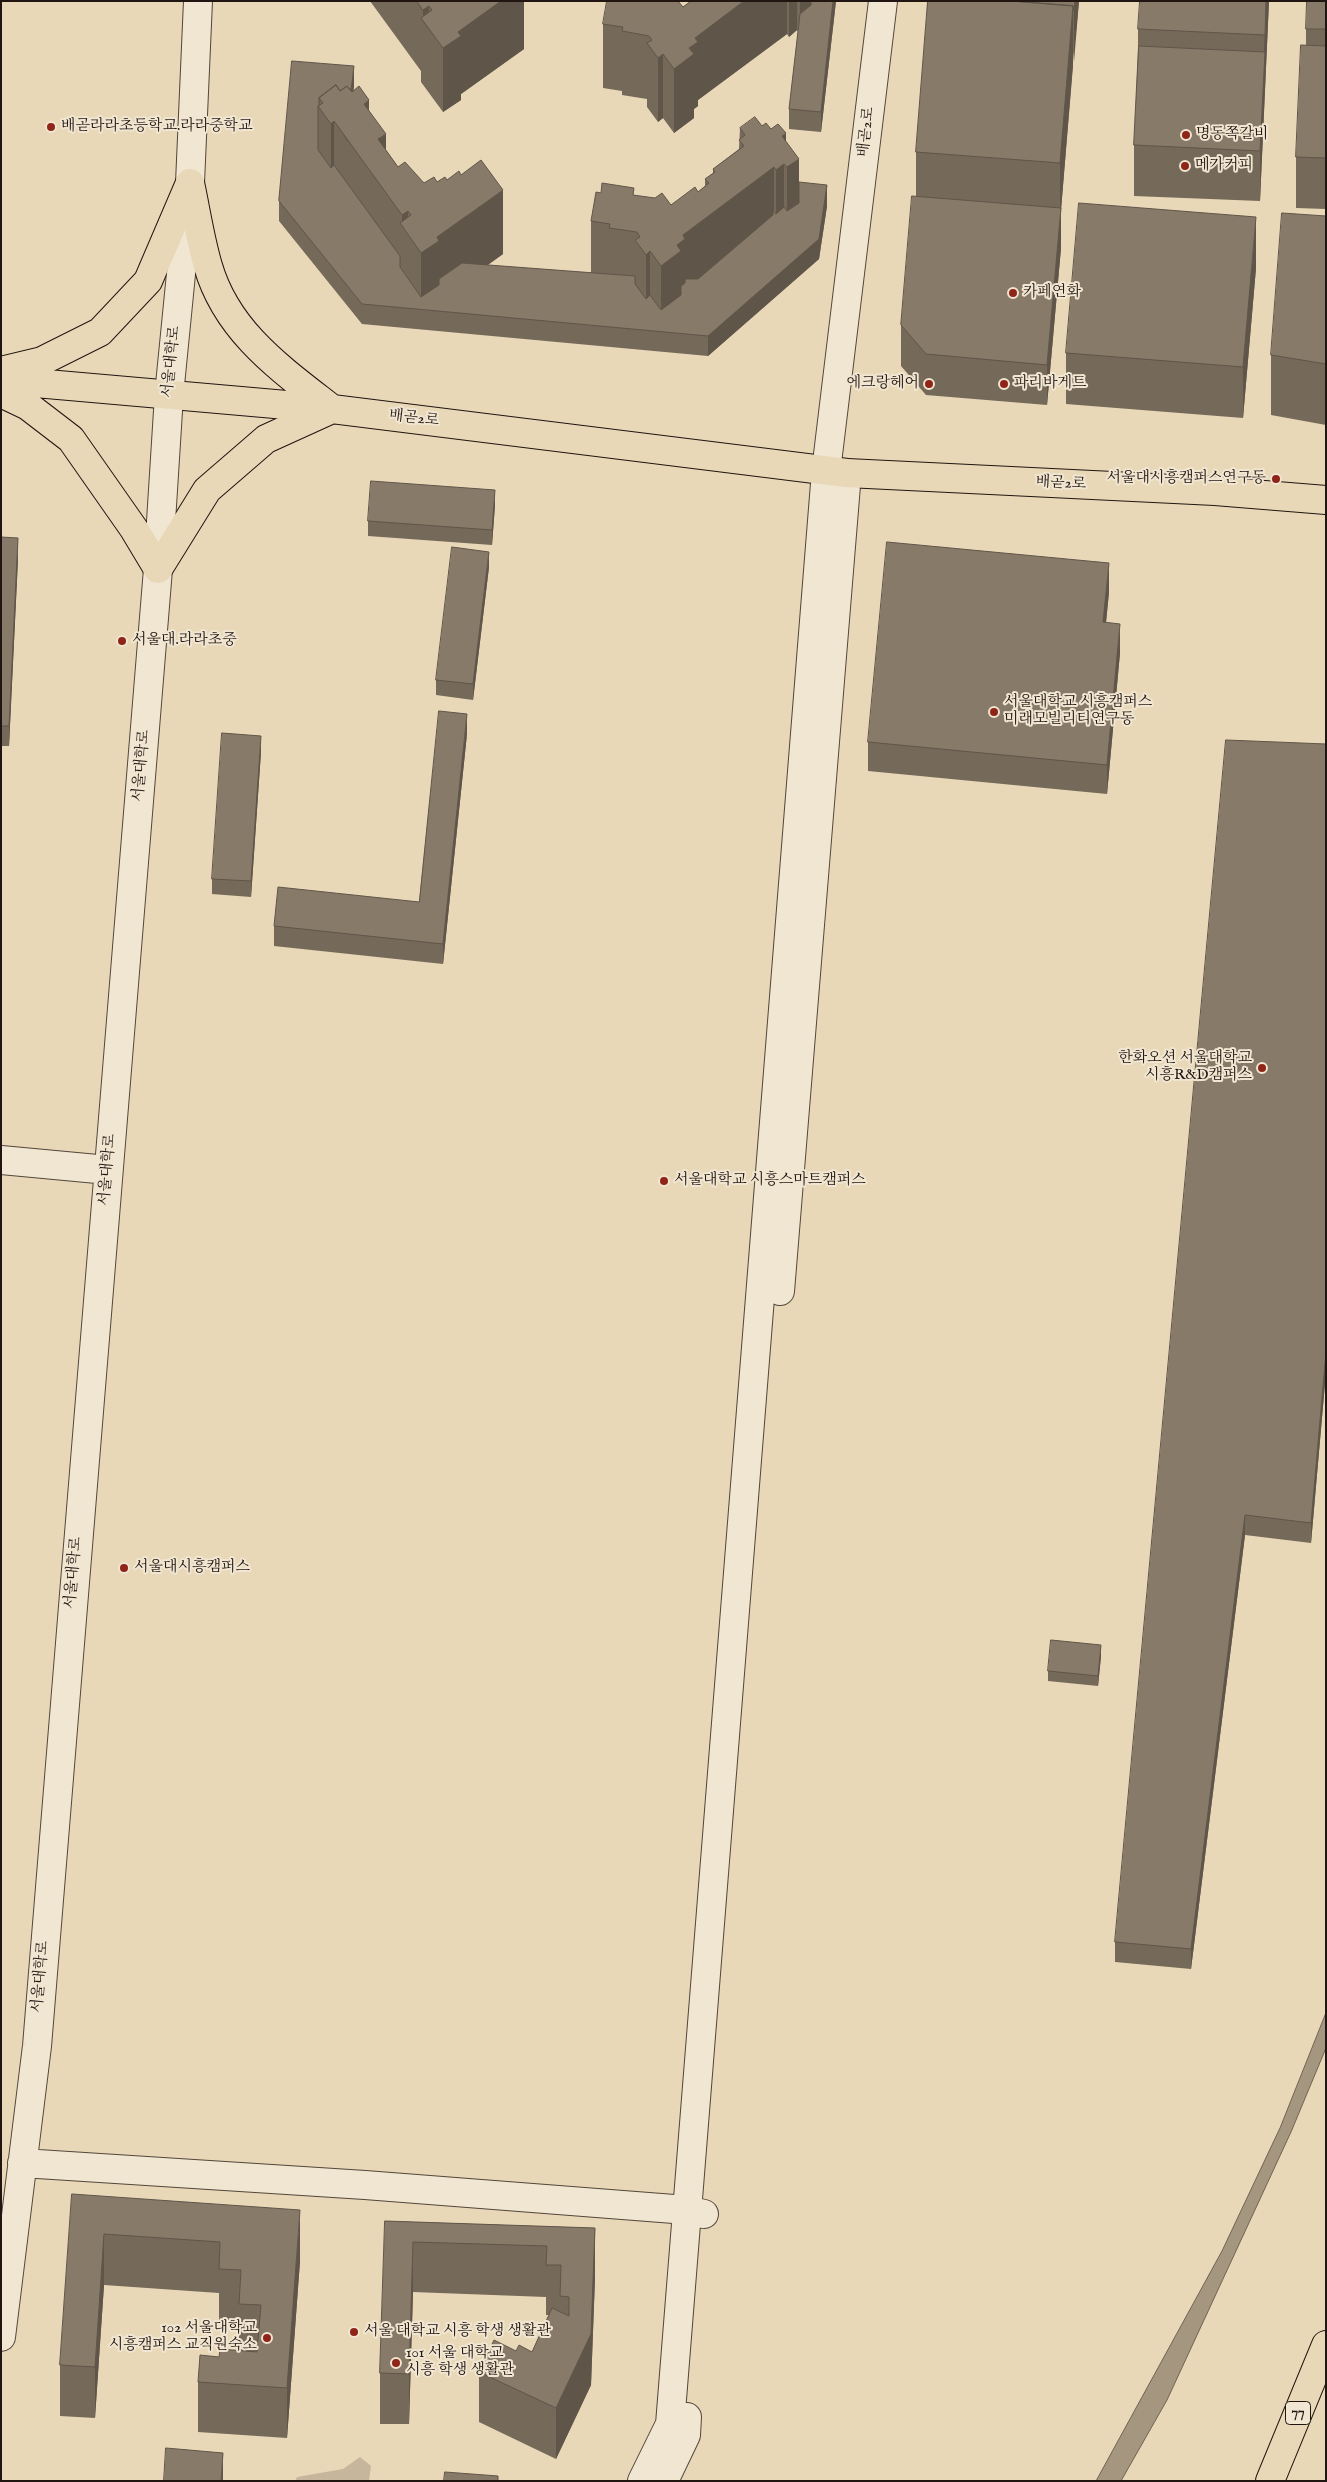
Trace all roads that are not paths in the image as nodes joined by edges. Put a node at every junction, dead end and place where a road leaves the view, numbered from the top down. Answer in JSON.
{"nodes":[{"id":1,"x":198,"y":1,"type":"edge"},
{"id":2,"x":883,"y":1,"type":"edge"},
{"id":3,"x":190,"y":184,"type":"junction"},
{"id":4,"x":1,"y":371,"type":"edge"},
{"id":5,"x":1,"y":380,"type":"edge"},
{"id":6,"x":1,"y":393,"type":"edge"},
{"id":7,"x":169,"y":395,"type":"junction"},
{"id":8,"x":332,"y":409,"type":"junction"},
{"id":9,"x":836,"y":472,"type":"junction"},
{"id":10,"x":1326,"y":500,"type":"edge"},
{"id":11,"x":158,"y":570,"type":"junction"},
{"id":12,"x":1,"y":1160,"type":"edge"},
{"id":13,"x":108,"y":1170,"type":"junction"},
{"id":14,"x":22,"y":2163,"type":"junction"},
{"id":15,"x":696,"y":2212,"type":"junction"},
{"id":16,"x":1,"y":2336,"type":"edge"},
{"id":17,"x":1326,"y":2345,"type":"edge"},
{"id":18,"x":642,"y":2481,"type":"edge"},
{"id":19,"x":664,"y":2481,"type":"edge"},
{"id":20,"x":1270,"y":2481,"type":"edge"}],
"edges":[{"from":1,"to":3,"type":"street","name":"서울대학로"},
{"from":2,"to":9,"type":"street","name":"배곧2로"},
{"from":3,"to":4,"type":"main road"},
{"from":3,"to":7,"type":"street","name":"서울대학로"},
{"from":3,"to":8,"type":"main road"},
{"from":5,"to":7,"type":"main road","name":"배곧2로"},
{"from":6,"to":11,"type":"main road"},
{"from":7,"to":8,"type":"main road","name":"배곧2로"},
{"from":7,"to":11,"type":"street","name":"서울대학로"},
{"from":8,"to":9,"type":"main road","name":"배곧2로"},
{"from":8,"to":11,"type":"main road"},
{"from":9,"to":10,"type":"main road","name":"배곧2로"},
{"from":9,"to":15,"type":"street"},
{"from":11,"to":13,"type":"street","name":"서울대학로"},
{"from":12,"to":13,"type":"street"},
{"from":13,"to":14,"type":"street","name":"서울대학로"},
{"from":14,"to":15,"type":"street"},
{"from":14,"to":16,"type":"street","name":"서울대학로"},
{"from":15,"to":18,"type":"street"},
{"from":15,"to":19,"type":"street"},
{"from":17,"to":20,"type":"main road","number":"77"}]}
